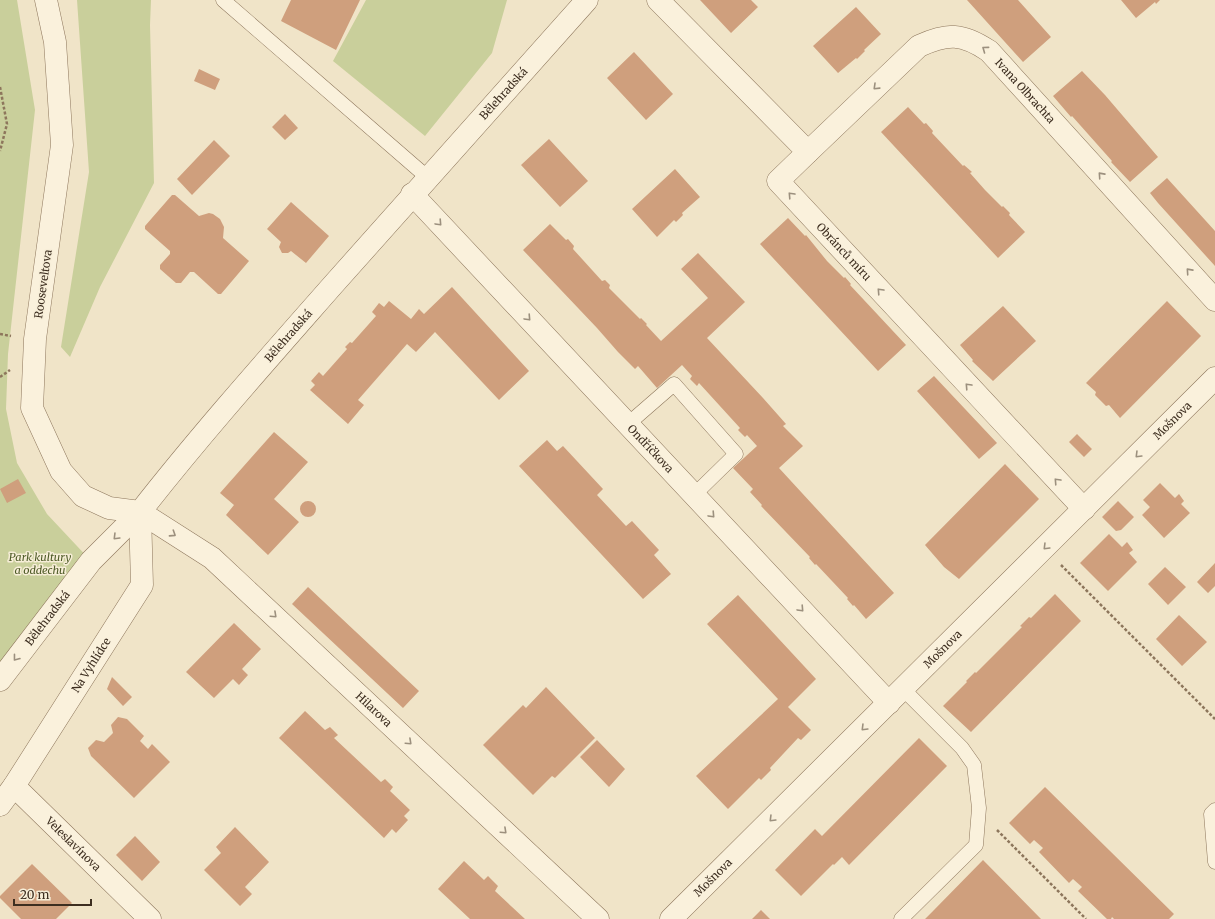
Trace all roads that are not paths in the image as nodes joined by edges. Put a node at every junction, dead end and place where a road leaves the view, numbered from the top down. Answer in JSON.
{"nodes":[{"id":1,"x":46,"y":0,"type":"edge"},
{"id":2,"x":223,"y":0,"type":"edge"},
{"id":3,"x":587,"y":0,"type":"edge"},
{"id":4,"x":658,"y":0,"type":"edge"},
{"id":5,"x":808,"y":152,"type":"junction"},
{"id":6,"x":427,"y":177,"type":"junction"},
{"id":7,"x":412,"y":194,"type":"junction"},
{"id":8,"x":1215,"y":300,"type":"edge"},
{"id":9,"x":1215,"y":378,"type":"edge"},
{"id":10,"x":628,"y":424,"type":"junction"},
{"id":11,"x":694,"y":495,"type":"junction"},
{"id":12,"x":1084,"y":509,"type":"junction"},
{"id":13,"x":140,"y":512,"type":"junction"},
{"id":14,"x":0,"y":680,"type":"edge"},
{"id":15,"x":896,"y":696,"type":"junction"},
{"id":16,"x":14,"y":786,"type":"junction"},
{"id":17,"x":0,"y":805,"type":"edge"},
{"id":18,"x":1215,"y":810,"type":"edge"},
{"id":19,"x":1215,"y":862,"type":"edge"},
{"id":20,"x":150,"y":919,"type":"edge"},
{"id":21,"x":598,"y":919,"type":"edge"},
{"id":22,"x":671,"y":919,"type":"edge"},
{"id":23,"x":901,"y":919,"type":"edge"}],
"edges":[{"from":1,"to":13,"type":"street","name":"Rooseveltova"},
{"from":2,"to":6,"type":"lane"},
{"from":3,"to":6,"type":"street","name":"Bělehradská"},
{"from":4,"to":5,"type":"street"},
{"from":8,"to":5,"type":"street","name":"Ivana Olbrachta","one_way":true},
{"from":12,"to":5,"type":"street","name":"Obránců míru","one_way":true},
{"from":6,"to":7,"type":"street","name":"Bělehradská"},
{"from":7,"to":10,"type":"street","name":"Ondříčkova","one_way":true},
{"from":7,"to":13,"type":"street","name":"Bělehradská"},
{"from":9,"to":12,"type":"street","name":"Mošnova","one_way":true},
{"from":10,"to":11,"type":"street","name":"Ondříčkova"},
{"from":10,"to":11,"type":"lane"},
{"from":11,"to":15,"type":"street","name":"Ondříčkova","one_way":true},
{"from":12,"to":15,"type":"street","name":"Mošnova","one_way":true},
{"from":13,"to":14,"type":"street","name":"Bělehradská","one_way":true},
{"from":13,"to":16,"type":"street","name":"Na Vyhlídce"},
{"from":13,"to":21,"type":"street","name":"Hilarova","one_way":true},
{"from":15,"to":22,"type":"street","name":"Mošnova","one_way":true},
{"from":15,"to":23,"type":"lane"},
{"from":16,"to":17,"type":"street","name":"Na Vyhlídce"},
{"from":16,"to":20,"type":"street","name":"Veleslavínova"},
{"from":18,"to":19,"type":"lane"}]}
